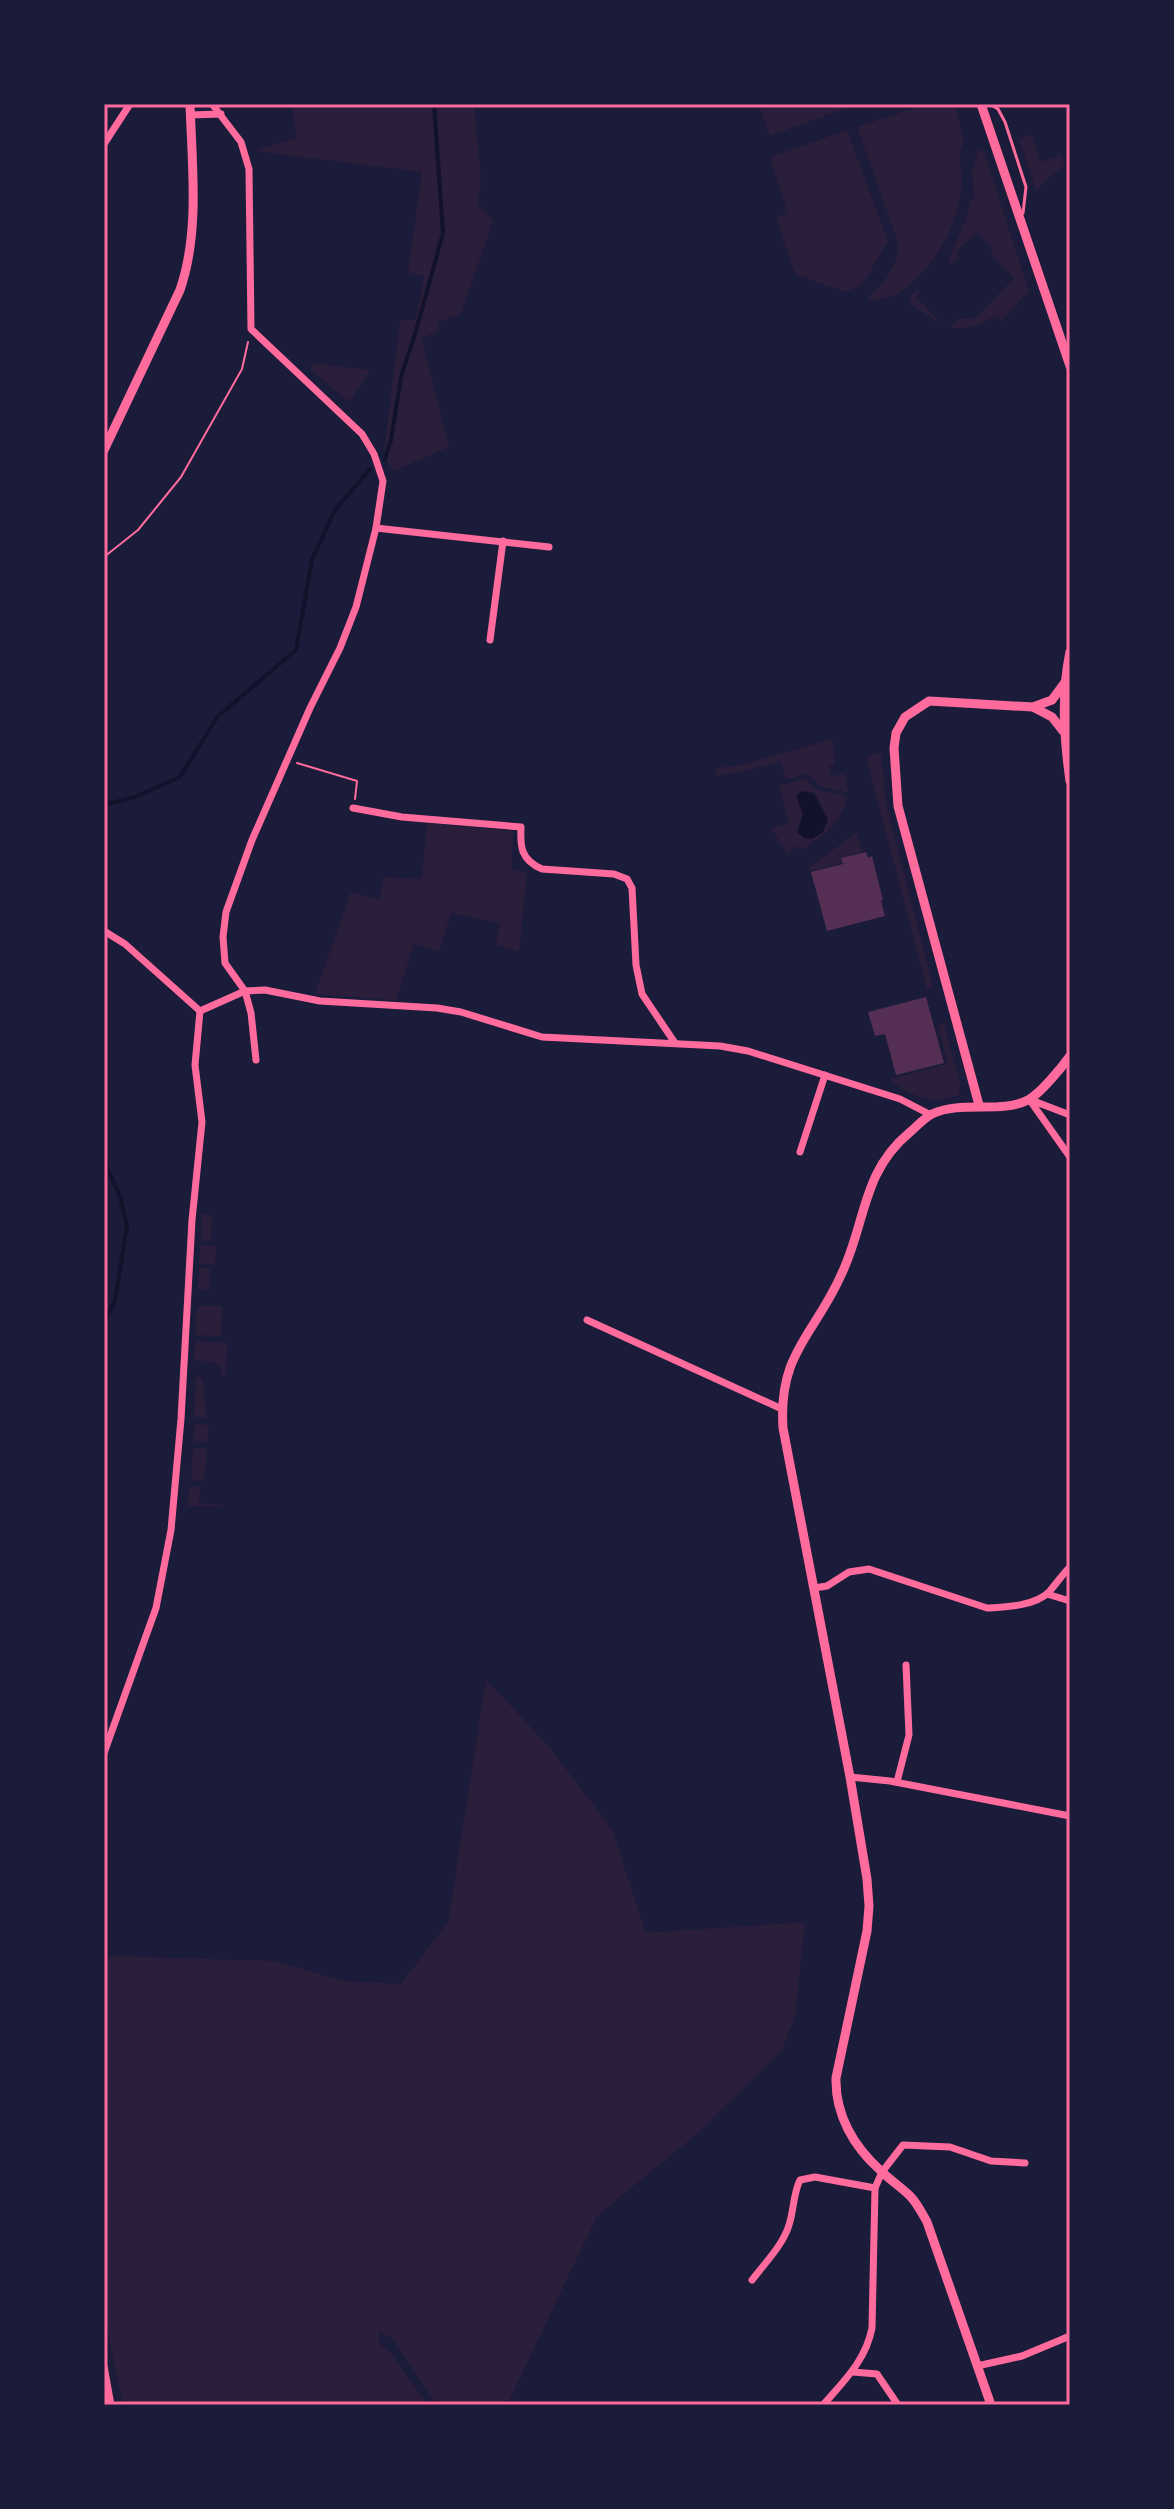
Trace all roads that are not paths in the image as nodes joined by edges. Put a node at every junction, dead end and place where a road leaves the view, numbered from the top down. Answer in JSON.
{"nodes":[{"id":1,"x":130,"y":104,"type":"edge"},
{"id":2,"x":212,"y":104,"type":"edge"},
{"id":3,"x":981,"y":104,"type":"edge"},
{"id":4,"x":990,"y":104,"type":"edge"},
{"id":5,"x":190,"y":109,"type":"edge"},
{"id":6,"x":221,"y":114,"type":"junction"},
{"id":7,"x":104,"y":144,"type":"edge"},
{"id":8,"x":1021,"y":225,"type":"junction"},
{"id":9,"x":1058,"y":331,"type":"junction"},
{"id":10,"x":1070,"y":347,"type":"edge"},
{"id":11,"x":1070,"y":366,"type":"edge"},
{"id":12,"x":104,"y":450,"type":"edge"},
{"id":13,"x":376,"y":528,"type":"junction"},
{"id":14,"x":503,"y":541,"type":"junction"},
{"id":15,"x":549,"y":547,"type":"dead end"},
{"id":16,"x":490,"y":640,"type":"dead end"},
{"id":17,"x":1070,"y":652,"type":"edge"},
{"id":18,"x":1066,"y":681,"type":"junction"},
{"id":19,"x":1033,"y":707,"type":"junction"},
{"id":20,"x":1064,"y":734,"type":"junction"},
{"id":21,"x":1070,"y":781,"type":"edge"},
{"id":22,"x":353,"y":808,"type":"road end"},
{"id":23,"x":104,"y":931,"type":"edge"},
{"id":24,"x":245,"y":991,"type":"junction"},
{"id":25,"x":200,"y":1011,"type":"junction"},
{"id":26,"x":675,"y":1043,"type":"junction"},
{"id":27,"x":1070,"y":1056,"type":"edge"},
{"id":28,"x":256,"y":1060,"type":"dead end"},
{"id":29,"x":825,"y":1075,"type":"junction"},
{"id":30,"x":1029,"y":1099,"type":"junction"},
{"id":31,"x":979,"y":1105,"type":"junction"},
{"id":32,"x":931,"y":1115,"type":"junction"},
{"id":33,"x":1070,"y":1115,"type":"edge"},
{"id":34,"x":800,"y":1152,"type":"dead end"},
{"id":35,"x":1070,"y":1157,"type":"edge"},
{"id":36,"x":587,"y":1320,"type":"dead end"},
{"id":37,"x":782,"y":1409,"type":"junction"},
{"id":38,"x":1070,"y":1567,"type":"edge"},
{"id":39,"x":814,"y":1588,"type":"junction"},
{"id":40,"x":1047,"y":1594,"type":"junction"},
{"id":41,"x":1070,"y":1601,"type":"edge"},
{"id":42,"x":906,"y":1665,"type":"dead end"},
{"id":43,"x":104,"y":1753,"type":"edge"},
{"id":44,"x":850,"y":1777,"type":"junction"},
{"id":45,"x":897,"y":1782,"type":"junction"},
{"id":46,"x":1070,"y":1816,"type":"edge"},
{"id":47,"x":1025,"y":2163,"type":"dead end"},
{"id":48,"x":882,"y":2172,"type":"junction"},
{"id":49,"x":875,"y":2188,"type":"junction"},
{"id":50,"x":752,"y":2280,"type":"dead end"},
{"id":51,"x":1070,"y":2336,"type":"edge"},
{"id":52,"x":104,"y":2366,"type":"edge"},
{"id":53,"x":977,"y":2366,"type":"junction"},
{"id":54,"x":853,"y":2372,"type":"junction"},
{"id":55,"x":111,"y":2405,"type":"edge"},
{"id":56,"x":823,"y":2405,"type":"edge"},
{"id":57,"x":898,"y":2405,"type":"edge"},
{"id":58,"x":991,"y":2405,"type":"edge"}],
"edges":[{"from":1,"to":7,"type":"street"},
{"from":2,"to":6,"type":"street"},
{"from":3,"to":8,"type":"street"},
{"from":4,"to":8,"type":"lane"},
{"from":5,"to":6,"type":"street"},
{"from":5,"to":12,"type":"street"},
{"from":6,"to":13,"type":"street"},
{"from":8,"to":9,"type":"street"},
{"from":9,"to":10,"type":"street"},
{"from":9,"to":11,"type":"street"},
{"from":13,"to":14,"type":"street"},
{"from":13,"to":24,"type":"street"},
{"from":14,"to":15,"type":"street"},
{"from":14,"to":16,"type":"street"},
{"from":17,"to":18,"type":"street"},
{"from":18,"to":19,"type":"street"},
{"from":18,"to":20,"type":"street"},
{"from":19,"to":20,"type":"street"},
{"from":19,"to":31,"type":"street"},
{"from":20,"to":21,"type":"street"},
{"from":22,"to":26,"type":"street"},
{"from":23,"to":25,"type":"street"},
{"from":24,"to":25,"type":"street"},
{"from":24,"to":26,"type":"street"},
{"from":24,"to":28,"type":"street"},
{"from":25,"to":43,"type":"street"},
{"from":26,"to":29,"type":"street"},
{"from":27,"to":30,"type":"street"},
{"from":29,"to":32,"type":"street"},
{"from":29,"to":34,"type":"street"},
{"from":30,"to":31,"type":"street"},
{"from":30,"to":33,"type":"street"},
{"from":30,"to":35,"type":"street"},
{"from":31,"to":32,"type":"street"},
{"from":32,"to":37,"type":"street"},
{"from":36,"to":37,"type":"street"},
{"from":37,"to":39,"type":"street"},
{"from":38,"to":40,"type":"street"},
{"from":39,"to":40,"type":"street"},
{"from":39,"to":44,"type":"street"},
{"from":40,"to":41,"type":"street"},
{"from":42,"to":45,"type":"street"},
{"from":44,"to":45,"type":"street"},
{"from":44,"to":48,"type":"street"},
{"from":45,"to":46,"type":"street"},
{"from":47,"to":48,"type":"street"},
{"from":48,"to":49,"type":"street"},
{"from":48,"to":53,"type":"street"},
{"from":49,"to":50,"type":"street"},
{"from":49,"to":54,"type":"street"},
{"from":51,"to":53,"type":"street"},
{"from":52,"to":55,"type":"street"},
{"from":53,"to":58,"type":"street"},
{"from":54,"to":56,"type":"street"},
{"from":54,"to":57,"type":"street"}]}
